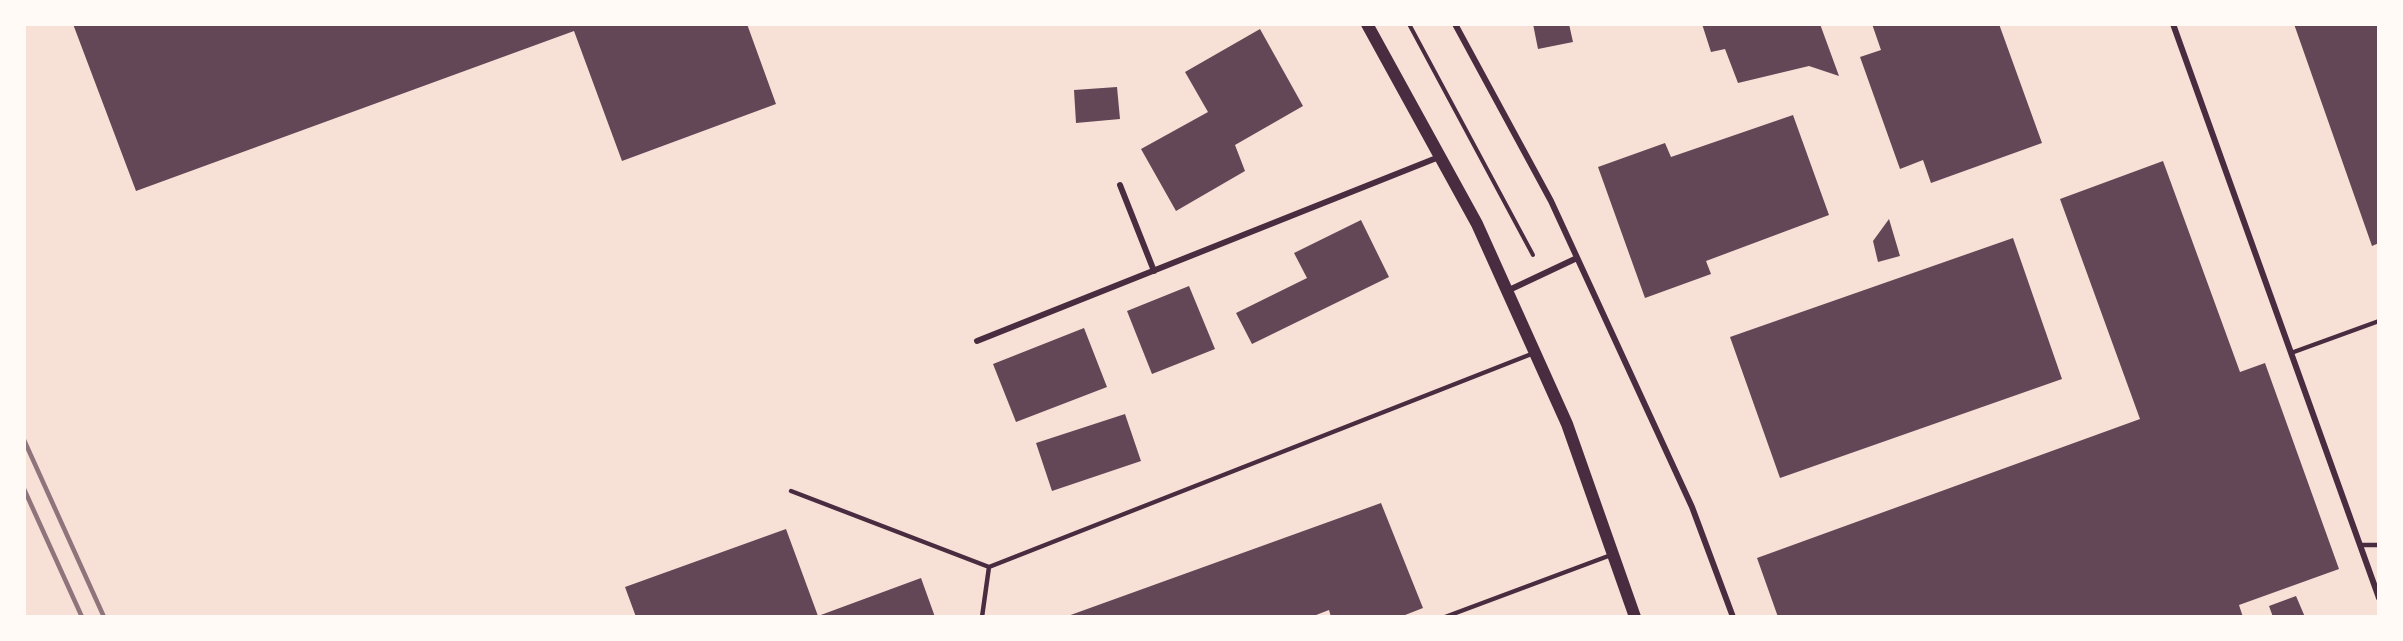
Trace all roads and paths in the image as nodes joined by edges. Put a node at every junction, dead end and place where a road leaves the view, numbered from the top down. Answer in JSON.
{"nodes":[{"id":1,"x":1367,"y":24,"type":"edge"},
{"id":2,"x":1409,"y":24,"type":"edge"},
{"id":3,"x":1455,"y":24,"type":"edge"},
{"id":4,"x":2173,"y":24,"type":"edge"},
{"id":5,"x":1439,"y":157,"type":"junction"},
{"id":6,"x":1120,"y":185,"type":"dead end"},
{"id":7,"x":1577,"y":258,"type":"junction"},
{"id":8,"x":1154,"y":271,"type":"junction"},
{"id":9,"x":1543,"y":274,"type":"junction"},
{"id":10,"x":1507,"y":291,"type":"junction"},
{"id":11,"x":2379,"y":321,"type":"edge"},
{"id":12,"x":977,"y":341,"type":"dead end"},
{"id":13,"x":1534,"y":353,"type":"junction"},
{"id":14,"x":2291,"y":353,"type":"junction"},
{"id":15,"x":791,"y":491,"type":"dead end"},
{"id":16,"x":2360,"y":545,"type":"junction"},
{"id":17,"x":2379,"y":545,"type":"edge"},
{"id":18,"x":1612,"y":555,"type":"junction"},
{"id":19,"x":989,"y":567,"type":"junction"},
{"id":20,"x":2379,"y":598,"type":"edge"},
{"id":21,"x":982,"y":617,"type":"edge"},
{"id":22,"x":1445,"y":617,"type":"edge"},
{"id":23,"x":1635,"y":617,"type":"edge"},
{"id":24,"x":1732,"y":617,"type":"edge"}],
"edges":[{"from":1,"to":5,"type":"main road"},
{"from":2,"to":9,"type":"path"},
{"from":3,"to":7,"type":"street"},
{"from":4,"to":14,"type":"street"},
{"from":5,"to":8,"type":"street"},
{"from":5,"to":10,"type":"main road"},
{"from":6,"to":8,"type":"street"},
{"from":7,"to":9,"type":"street"},
{"from":7,"to":24,"type":"street"},
{"from":8,"to":12,"type":"street"},
{"from":9,"to":10,"type":"street"},
{"from":10,"to":13,"type":"main road"},
{"from":11,"to":14,"type":"lane"},
{"from":13,"to":18,"type":"main road"},
{"from":13,"to":19,"type":"lane"},
{"from":14,"to":16,"type":"street"},
{"from":15,"to":19,"type":"lane"},
{"from":16,"to":17,"type":"lane"},
{"from":16,"to":20,"type":"street"},
{"from":18,"to":22,"type":"lane"},
{"from":18,"to":23,"type":"main road"},
{"from":19,"to":21,"type":"lane"}]}
